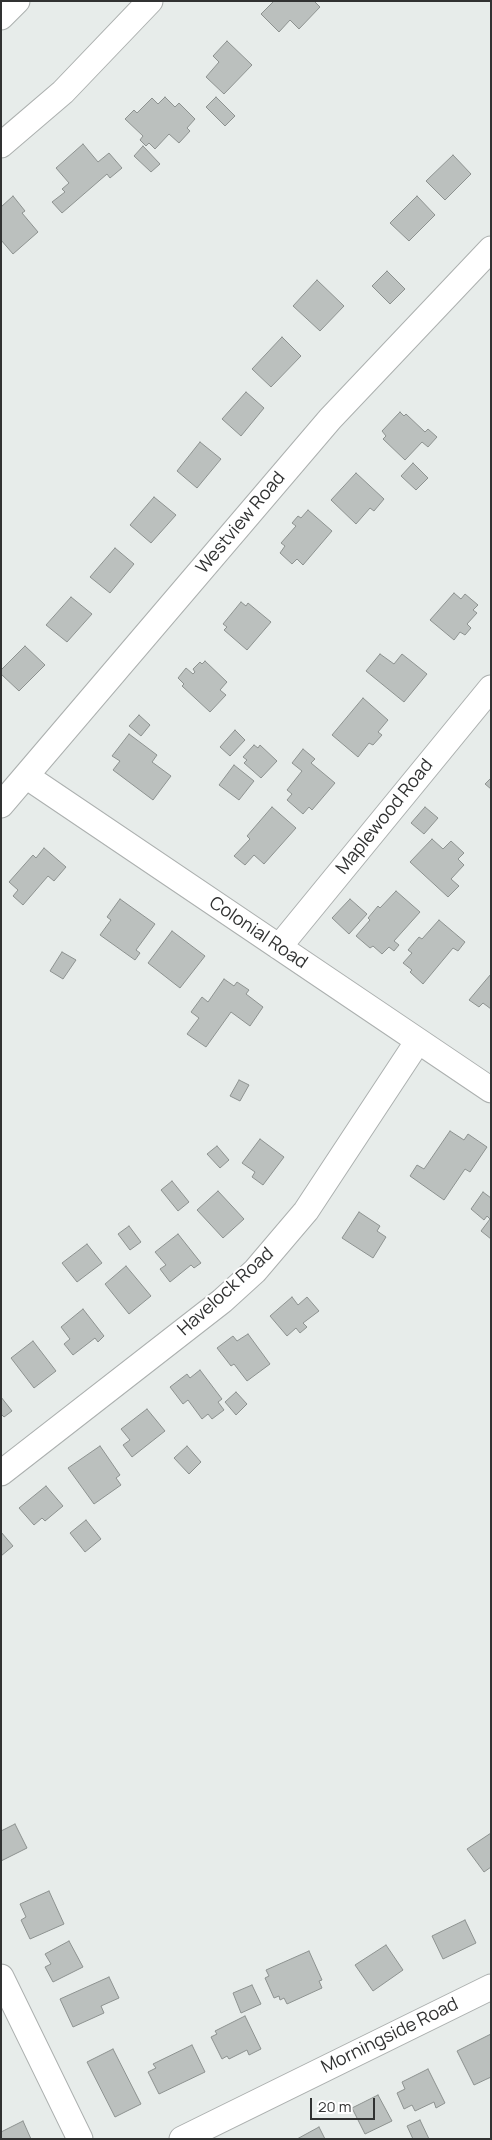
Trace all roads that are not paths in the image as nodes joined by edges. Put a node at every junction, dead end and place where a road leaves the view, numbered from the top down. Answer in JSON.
{"nodes":[{"id":1,"x":16,"y":1,"type":"edge"},
{"id":2,"x":150,"y":1,"type":"edge"},
{"id":3,"x":1,"y":17,"type":"edge"},
{"id":4,"x":1,"y":145,"type":"edge"},
{"id":5,"x":491,"y":249,"type":"edge"},
{"id":6,"x":491,"y":688,"type":"edge"},
{"id":7,"x":26,"y":776,"type":"junction"},
{"id":8,"x":1,"y":805,"type":"edge"},
{"id":9,"x":279,"y":947,"type":"junction"},
{"id":10,"x":418,"y":1041,"type":"junction"},
{"id":11,"x":491,"y":1090,"type":"edge"},
{"id":12,"x":1,"y":1473,"type":"edge"},
{"id":13,"x":1,"y":1977,"type":"edge"},
{"id":14,"x":491,"y":1987,"type":"edge"},
{"id":15,"x":80,"y":2139,"type":"edge"},
{"id":16,"x":182,"y":2139,"type":"edge"}],
"edges":[{"from":1,"to":3,"type":"street"},
{"from":2,"to":4,"type":"street"},
{"from":5,"to":7,"type":"street","name":"Westview Road"},
{"from":6,"to":9,"type":"street","name":"Maplewood Road"},
{"from":7,"to":8,"type":"street","name":"Westview Road"},
{"from":7,"to":9,"type":"street","name":"Colonial Road"},
{"from":9,"to":10,"type":"street","name":"Colonial Road"},
{"from":10,"to":11,"type":"street","name":"Colonial Road"},
{"from":10,"to":12,"type":"street","name":"Havelock Road"},
{"from":13,"to":15,"type":"street"},
{"from":14,"to":16,"type":"street","name":"Morningside Road"}]}
